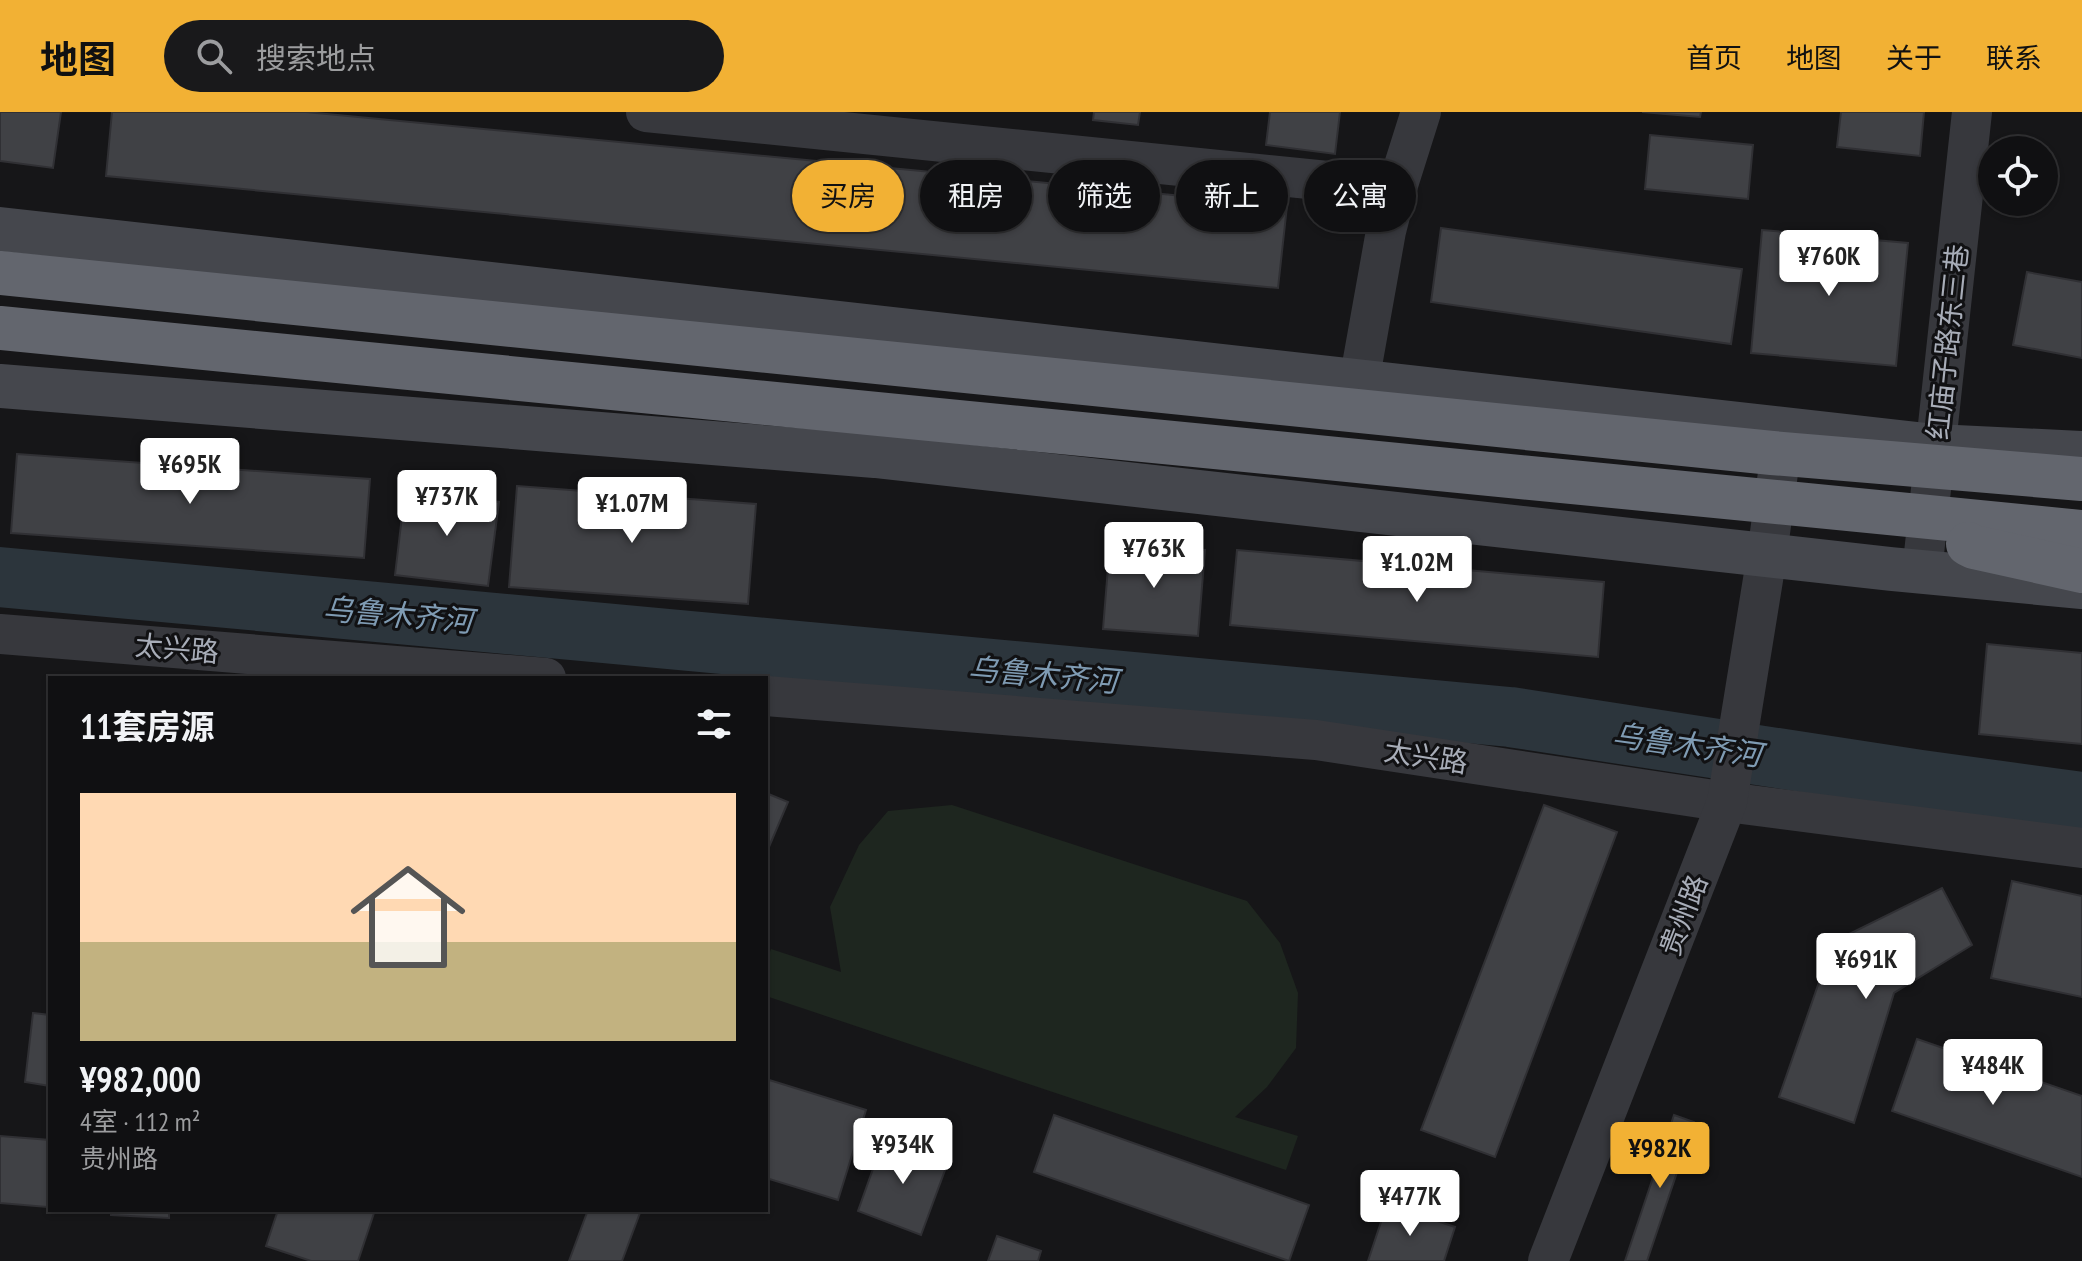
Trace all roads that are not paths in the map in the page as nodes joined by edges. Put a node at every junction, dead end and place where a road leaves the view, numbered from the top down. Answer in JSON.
{"nodes":[{"id":1,"x":646,"y":112,"type":"edge"},
{"id":2,"x":1421,"y":112,"type":"edge"},
{"id":3,"x":1972,"y":112,"type":"edge"},
{"id":4,"x":1406,"y":160,"type":"edge"},
{"id":5,"x":1304,"y":179,"type":"edge"},
{"id":6,"x":0,"y":229,"type":"edge"},
{"id":7,"x":1386,"y":232,"type":"edge"},
{"id":8,"x":0,"y":273,"type":"edge"},
{"id":9,"x":0,"y":328,"type":"edge"},
{"id":10,"x":1359,"y":382,"type":"junction"},
{"id":11,"x":0,"y":386,"type":"edge"},
{"id":12,"x":1784,"y":428,"type":"junction"},
{"id":13,"x":1935,"y":446,"type":"junction"},
{"id":14,"x":2082,"y":453,"type":"edge"},
{"id":15,"x":2082,"y":479,"type":"edge"},
{"id":16,"x":1920,"y":517,"type":"junction"},
{"id":17,"x":2082,"y":532,"type":"edge"},
{"id":18,"x":1767,"y":555,"type":"junction"},
{"id":19,"x":2082,"y":571,"type":"edge"},
{"id":20,"x":1922,"y":572,"type":"junction"},
{"id":21,"x":2082,"y":587,"type":"edge"},
{"id":22,"x":0,"y":634,"type":"edge"},
{"id":23,"x":521,"y":676,"type":"edge"},
{"id":24,"x":768,"y":696,"type":"edge"},
{"id":25,"x":1728,"y":794,"type":"junction"},
{"id":26,"x":2082,"y":848,"type":"edge"},
{"id":27,"x":1548,"y":1261,"type":"edge"}],
"edges":[{"from":1,"to":5,"type":"street"},
{"from":2,"to":4,"type":"street"},
{"from":3,"to":13,"type":"street","name":"红庙子路东三巷"},
{"from":6,"to":10,"type":"main road"},
{"from":7,"to":10,"type":"street"},
{"from":8,"to":15,"type":"highway"},
{"from":9,"to":16,"type":"highway"},
{"from":10,"to":12,"type":"main road"},
{"from":11,"to":18,"type":"main road"},
{"from":12,"to":13,"type":"main road"},
{"from":12,"to":18,"type":"street","name":"贵州路"},
{"from":13,"to":14,"type":"main road"},
{"from":13,"to":20,"type":"street","name":"红庙子路东三巷"},
{"from":16,"to":17,"type":"highway"},
{"from":16,"to":19,"type":"highway"},
{"from":18,"to":20,"type":"main road"},
{"from":18,"to":25,"type":"street","name":"贵州路"},
{"from":20,"to":21,"type":"main road"},
{"from":22,"to":23,"type":"street","name":"太兴路"},
{"from":24,"to":25,"type":"street","name":"太兴路"},
{"from":25,"to":26,"type":"street","name":"太兴路"},
{"from":25,"to":27,"type":"street","name":"贵州路"}]}
